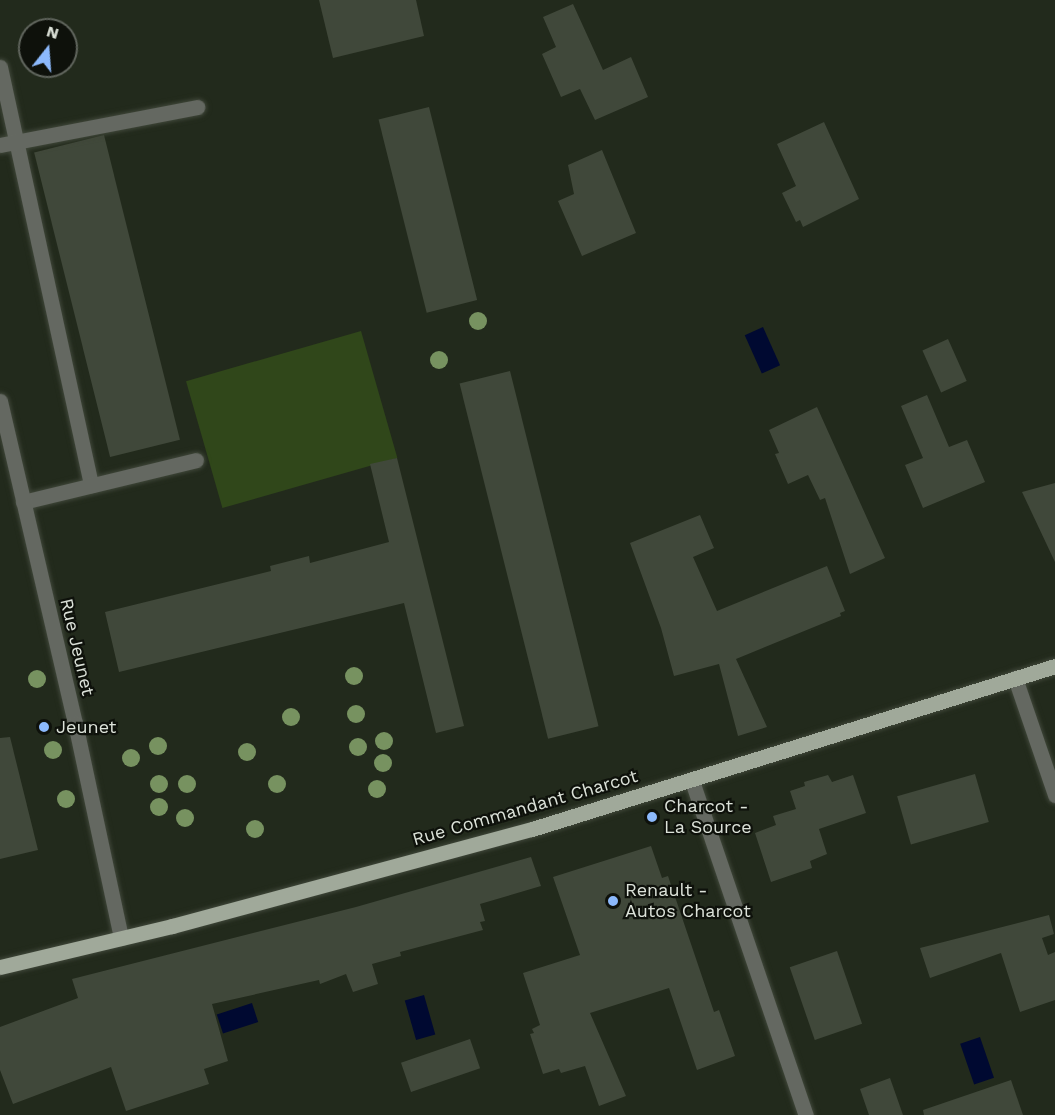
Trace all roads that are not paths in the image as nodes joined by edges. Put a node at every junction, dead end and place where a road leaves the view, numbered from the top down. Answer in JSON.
{"nodes":[{"id":1,"x":0,"y":67,"type":"edge"},
{"id":2,"x":197,"y":106,"type":"dead end"},
{"id":3,"x":16,"y":141,"type":"junction"},
{"id":4,"x":0,"y":145,"type":"edge"},
{"id":5,"x":0,"y":401,"type":"edge"},
{"id":6,"x":196,"y":460,"type":"dead end"},
{"id":7,"x":92,"y":485,"type":"junction"},
{"id":8,"x":23,"y":502,"type":"junction"},
{"id":9,"x":1055,"y":666,"type":"edge"},
{"id":10,"x":1015,"y":678,"type":"junction"},
{"id":11,"x":692,"y":781,"type":"junction"},
{"id":12,"x":1055,"y":795,"type":"edge"},
{"id":13,"x":121,"y":938,"type":"junction"},
{"id":14,"x":0,"y":967,"type":"edge"},
{"id":15,"x":806,"y":1115,"type":"edge"}],
"edges":[{"from":1,"to":3,"type":"street"},
{"from":2,"to":3,"type":"street"},
{"from":3,"to":4,"type":"street"},
{"from":3,"to":7,"type":"street"},
{"from":5,"to":8,"type":"street","name":"Rue Jeunet"},
{"from":6,"to":7,"type":"street"},
{"from":7,"to":8,"type":"street"},
{"from":8,"to":13,"type":"street","name":"Rue Jeunet"},
{"from":9,"to":10,"type":"main road","name":"Rue Commandant Charcot"},
{"from":10,"to":11,"type":"main road","name":"Rue Commandant Charcot"},
{"from":10,"to":12,"type":"street"},
{"from":11,"to":13,"type":"main road","name":"Rue Commandant Charcot"},
{"from":11,"to":15,"type":"street"},
{"from":13,"to":14,"type":"main road","name":"Rue Commandant Charcot"}]}
